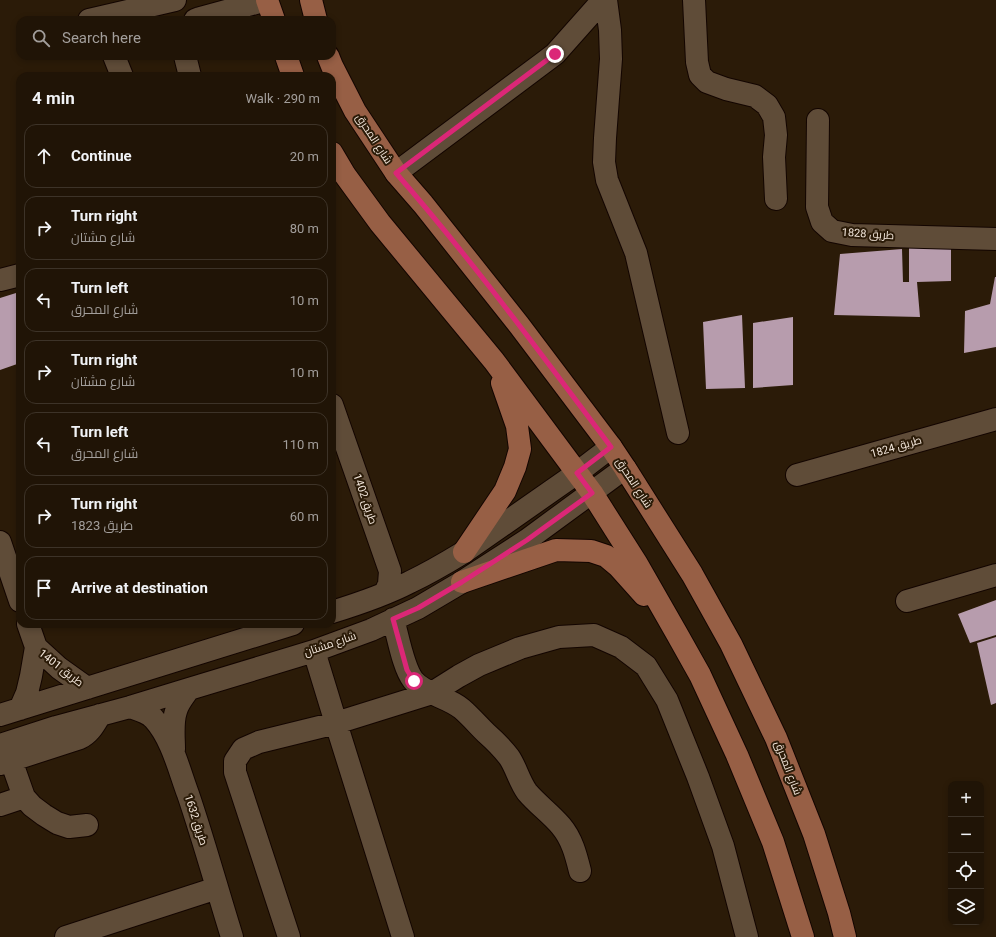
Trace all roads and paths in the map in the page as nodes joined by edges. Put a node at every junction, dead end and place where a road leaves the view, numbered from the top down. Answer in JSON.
{"nodes":[{"id":1,"x":175,"y":0,"type":"edge"},
{"id":2,"x":267,"y":0,"type":"edge"},
{"id":3,"x":311,"y":0,"type":"edge"},
{"id":4,"x":604,"y":0,"type":"edge"},
{"id":5,"x":694,"y":0,"type":"edge"},
{"id":6,"x":113,"y":16,"type":"edge"},
{"id":7,"x":207,"y":16,"type":"edge"},
{"id":8,"x":273,"y":16,"type":"edge"},
{"id":9,"x":315,"y":16,"type":"edge"},
{"id":10,"x":116,"y":60,"type":"edge"},
{"id":11,"x":186,"y":60,"type":"edge"},
{"id":12,"x":330,"y":60,"type":"edge"},
{"id":13,"x":120,"y":72,"type":"edge"},
{"id":14,"x":189,"y":72,"type":"edge"},
{"id":15,"x":335,"y":72,"type":"edge"},
{"id":16,"x":336,"y":74,"type":"edge"},
{"id":17,"x":818,"y":120,"type":"dead end"},
{"id":18,"x":336,"y":161,"type":"edge"},
{"id":19,"x":396,"y":173,"type":"junction"},
{"id":20,"x":776,"y":199,"type":"dead end"},
{"id":21,"x":996,"y":239,"type":"edge"},
{"id":22,"x":16,"y":276,"type":"edge"},
{"id":23,"x":0,"y":280,"type":"edge"},
{"id":24,"x":494,"y":361,"type":"junction"},
{"id":25,"x":336,"y":416,"type":"edge"},
{"id":26,"x":996,"y":419,"type":"edge"},
{"id":27,"x":678,"y":433,"type":"dead end"},
{"id":28,"x":611,"y":447,"type":"junction"},
{"id":29,"x":625,"y":468,"type":"junction"},
{"id":30,"x":577,"y":473,"type":"junction"},
{"id":31,"x":797,"y":475,"type":"dead end"},
{"id":32,"x":592,"y":493,"type":"junction"},
{"id":33,"x":0,"y":542,"type":"edge"},
{"id":34,"x":464,"y":552,"type":"junction"},
{"id":35,"x":996,"y":575,"type":"edge"},
{"id":36,"x":462,"y":582,"type":"junction"},
{"id":37,"x":16,"y":589,"type":"edge"},
{"id":38,"x":385,"y":593,"type":"junction"},
{"id":39,"x":907,"y":601,"type":"dead end"},
{"id":40,"x":337,"y":610,"type":"edge"},
{"id":41,"x":393,"y":619,"type":"junction"},
{"id":42,"x":29,"y":628,"type":"edge"},
{"id":43,"x":280,"y":628,"type":"edge"},
{"id":44,"x":677,"y":634,"type":"junction"},
{"id":45,"x":344,"y":640,"type":"junction"},
{"id":46,"x":36,"y":647,"type":"junction"},
{"id":47,"x":314,"y":651,"type":"junction"},
{"id":48,"x":87,"y":688,"type":"junction"},
{"id":49,"x":189,"y":689,"type":"junction"},
{"id":50,"x":432,"y":693,"type":"junction"},
{"id":51,"x":130,"y":707,"type":"junction"},
{"id":52,"x":10,"y":712,"type":"edge"},
{"id":53,"x":336,"y":723,"type":"junction"},
{"id":54,"x":174,"y":752,"type":"junction"},
{"id":55,"x":4,"y":756,"type":"edge"},
{"id":56,"x":24,"y":797,"type":"junction"},
{"id":57,"x":0,"y":805,"type":"edge"},
{"id":58,"x":87,"y":825,"type":"dead end"},
{"id":59,"x":580,"y":871,"type":"dead end"},
{"id":60,"x":217,"y":888,"type":"junction"},
{"id":61,"x":80,"y":935,"type":"edge"},
{"id":62,"x":232,"y":937,"type":"edge"},
{"id":63,"x":289,"y":937,"type":"edge"},
{"id":64,"x":403,"y":937,"type":"edge"},
{"id":65,"x":746,"y":937,"type":"edge"},
{"id":66,"x":803,"y":937,"type":"edge"},
{"id":67,"x":845,"y":937,"type":"edge"}],
"edges":[{"from":1,"to":6,"type":"street"},
{"from":2,"to":7,"type":"street"},
{"from":2,"to":8,"type":"main road"},
{"from":3,"to":9,"type":"main road"},
{"from":4,"to":19,"type":"street"},
{"from":4,"to":27,"type":"street"},
{"from":5,"to":20,"type":"street"},
{"from":10,"to":13,"type":"street"},
{"from":11,"to":14,"type":"street"},
{"from":12,"to":15,"type":"main road","name":"شارع المحرق"},
{"from":16,"to":19,"type":"main road","name":"شارع المحرق"},
{"from":17,"to":21,"type":"street","name":"طريق 1828"},
{"from":18,"to":24,"type":"main road"},
{"from":19,"to":28,"type":"main road","name":"شارع المحرق"},
{"from":22,"to":23,"type":"street"},
{"from":24,"to":30,"type":"main road"},
{"from":24,"to":34,"type":"main road"},
{"from":25,"to":38,"type":"street","name":"طريق 1402"},
{"from":26,"to":31,"type":"street","name":"طريق 1824"},
{"from":28,"to":29,"type":"main road","name":"شارع المحرق"},
{"from":28,"to":30,"type":"street"},
{"from":29,"to":32,"type":"street","name":"شارع مشتان"},
{"from":29,"to":67,"type":"main road","name":"شارع المحرق"},
{"from":30,"to":32,"type":"main road"},
{"from":30,"to":34,"type":"street"},
{"from":32,"to":36,"type":"street","name":"شارع مشتان"},
{"from":32,"to":44,"type":"main road"},
{"from":33,"to":37,"type":"street"},
{"from":34,"to":38,"type":"street"},
{"from":35,"to":39,"type":"street"},
{"from":36,"to":41,"type":"street","name":"شارع مشتان"},
{"from":36,"to":44,"type":"main road"},
{"from":38,"to":40,"type":"street"},
{"from":40,"to":45,"type":"street"},
{"from":41,"to":45,"type":"street","name":"شارع مشتان"},
{"from":41,"to":50,"type":"street"},
{"from":42,"to":46,"type":"street","name":"طريق 1401"},
{"from":43,"to":48,"type":"street"},
{"from":44,"to":66,"type":"main road"},
{"from":45,"to":47,"type":"street","name":"شارع مشتان"},
{"from":46,"to":48,"type":"street","name":"طريق 1401"},
{"from":46,"to":52,"type":"street","name":"طريق 1401"},
{"from":47,"to":49,"type":"street","name":"شارع مشتان"},
{"from":47,"to":53,"type":"street"},
{"from":48,"to":52,"type":"street"},
{"from":49,"to":51,"type":"street","name":"شارع مشتان"},
{"from":49,"to":54,"type":"street","name":"طريق 1632"},
{"from":50,"to":53,"type":"street"},
{"from":50,"to":59,"type":"street"},
{"from":50,"to":65,"type":"street"},
{"from":51,"to":54,"type":"street","name":"طريق 1632"},
{"from":51,"to":55,"type":"street","name":"شارع مشتان"},
{"from":53,"to":63,"type":"street"},
{"from":53,"to":64,"type":"street"},
{"from":54,"to":60,"type":"street","name":"طريق 1632"},
{"from":55,"to":56,"type":"street"},
{"from":56,"to":57,"type":"street"},
{"from":56,"to":58,"type":"street"},
{"from":60,"to":61,"type":"street"},
{"from":60,"to":62,"type":"street","name":"طريق 1632"}]}
